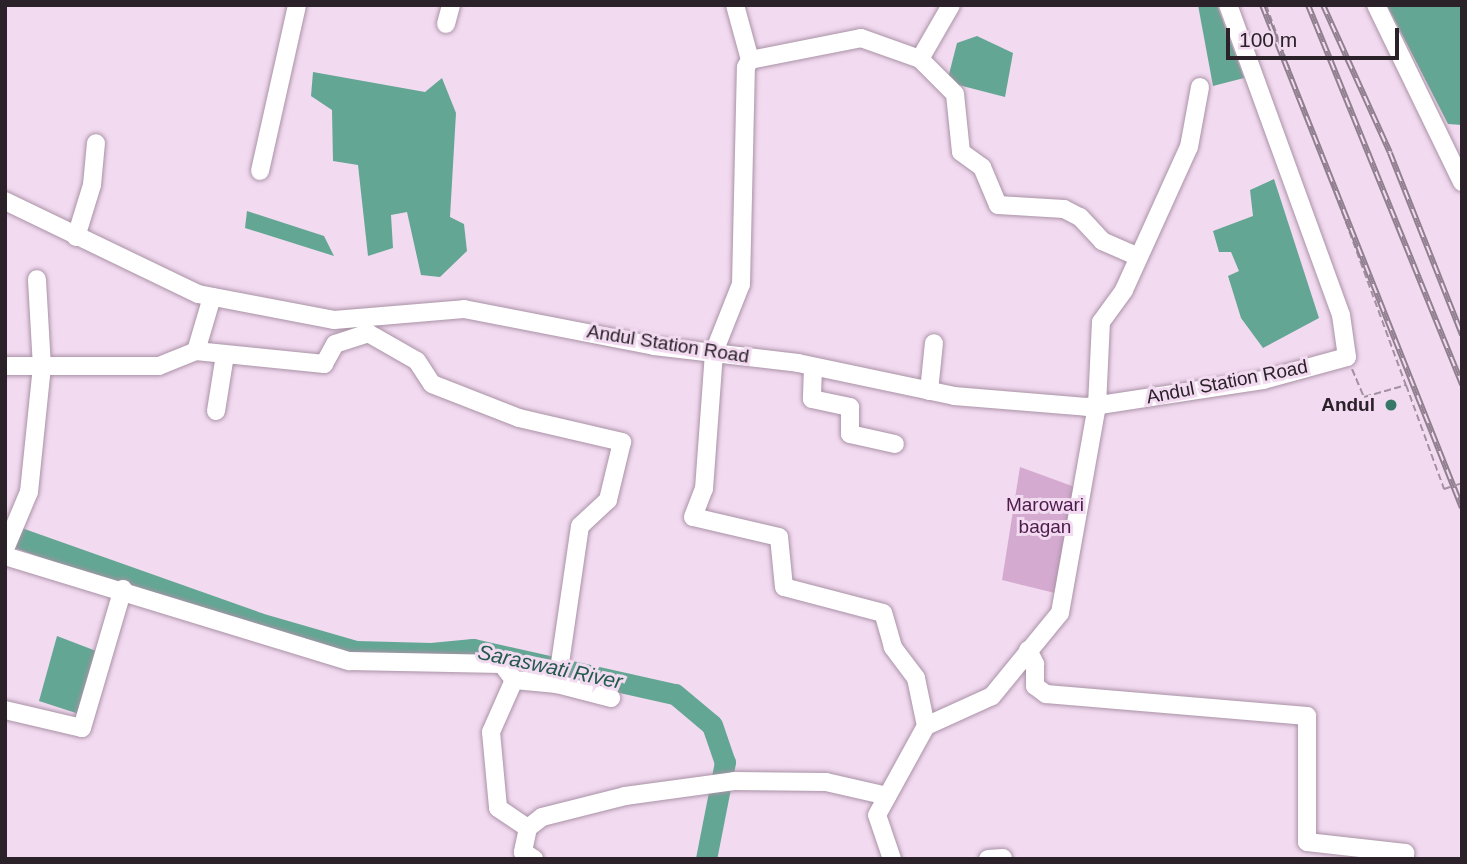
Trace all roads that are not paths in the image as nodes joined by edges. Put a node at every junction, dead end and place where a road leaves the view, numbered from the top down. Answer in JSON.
{"nodes":[{"id":1,"x":297,"y":5,"type":"edge"},
{"id":2,"x":451,"y":5,"type":"edge"},
{"id":3,"x":735,"y":5,"type":"edge"},
{"id":4,"x":951,"y":5,"type":"edge"},
{"id":5,"x":1228,"y":5,"type":"edge"},
{"id":6,"x":1376,"y":5,"type":"edge"},
{"id":7,"x":446,"y":24,"type":"dead end"},
{"id":8,"x":920,"y":58,"type":"junction"},
{"id":9,"x":750,"y":60,"type":"junction"},
{"id":10,"x":1200,"y":87,"type":"dead end"},
{"id":11,"x":96,"y":143,"type":"dead end"},
{"id":12,"x":260,"y":171,"type":"dead end"},
{"id":13,"x":1462,"y":182,"type":"edge"},
{"id":14,"x":5,"y":201,"type":"edge"},
{"id":15,"x":76,"y":237,"type":"junction"},
{"id":16,"x":1139,"y":257,"type":"junction"},
{"id":17,"x":37,"y":279,"type":"dead end"},
{"id":18,"x":212,"y":296,"type":"junction"},
{"id":19,"x":933,"y":342,"type":"dead end"},
{"id":20,"x":196,"y":352,"type":"junction"},
{"id":21,"x":714,"y":352,"type":"junction"},
{"id":22,"x":225,"y":355,"type":"junction"},
{"id":23,"x":5,"y":366,"type":"edge"},
{"id":24,"x":42,"y":367,"type":"junction"},
{"id":25,"x":813,"y":367,"type":"junction"},
{"id":26,"x":929,"y":391,"type":"junction"},
{"id":27,"x":1097,"y":406,"type":"junction"},
{"id":28,"x":216,"y":411,"type":"dead end"},
{"id":29,"x":895,"y":444,"type":"dead end"},
{"id":30,"x":6,"y":550,"type":"edge"},
{"id":31,"x":123,"y":589,"type":"junction"},
{"id":32,"x":1028,"y":650,"type":"junction"},
{"id":33,"x":514,"y":680,"type":"junction"},
{"id":34,"x":557,"y":684,"type":"junction"},
{"id":35,"x":611,"y":698,"type":"dead end"},
{"id":36,"x":5,"y":710,"type":"edge"},
{"id":37,"x":926,"y":726,"type":"junction"},
{"id":38,"x":887,"y":796,"type":"junction"},
{"id":39,"x":528,"y":828,"type":"junction"},
{"id":40,"x":534,"y":859,"type":"edge"},
{"id":41,"x":892,"y":859,"type":"edge"},
{"id":42,"x":1405,"y":859,"type":"edge"}],
"edges":[{"from":1,"to":12,"type":"street"},
{"from":2,"to":7,"type":"street"},
{"from":3,"to":9,"type":"street"},
{"from":4,"to":8,"type":"street"},
{"from":5,"to":27,"type":"street","name":"Andul Station Road"},
{"from":6,"to":13,"type":"street"},
{"from":8,"to":9,"type":"street"},
{"from":8,"to":16,"type":"street"},
{"from":9,"to":21,"type":"street"},
{"from":10,"to":16,"type":"street"},
{"from":11,"to":15,"type":"street"},
{"from":14,"to":15,"type":"street","name":"Andul Station Road"},
{"from":15,"to":18,"type":"street","name":"Andul Station Road"},
{"from":16,"to":27,"type":"street"},
{"from":17,"to":24,"type":"street"},
{"from":18,"to":20,"type":"street"},
{"from":18,"to":21,"type":"street","name":"Andul Station Road"},
{"from":19,"to":26,"type":"street"},
{"from":20,"to":22,"type":"street"},
{"from":20,"to":24,"type":"street"},
{"from":21,"to":25,"type":"street","name":"Andul Station Road"},
{"from":21,"to":37,"type":"street"},
{"from":22,"to":28,"type":"street"},
{"from":22,"to":34,"type":"street"},
{"from":23,"to":24,"type":"street"},
{"from":24,"to":30,"type":"street"},
{"from":25,"to":26,"type":"street","name":"Andul Station Road"},
{"from":25,"to":29,"type":"street"},
{"from":26,"to":27,"type":"street","name":"Andul Station Road"},
{"from":27,"to":32,"type":"street"},
{"from":30,"to":31,"type":"street"},
{"from":31,"to":33,"type":"street"},
{"from":31,"to":36,"type":"street"},
{"from":32,"to":37,"type":"street"},
{"from":32,"to":42,"type":"street"},
{"from":33,"to":34,"type":"street"},
{"from":33,"to":39,"type":"street"},
{"from":34,"to":35,"type":"street"},
{"from":37,"to":38,"type":"street"},
{"from":38,"to":39,"type":"street"},
{"from":38,"to":41,"type":"street"},
{"from":39,"to":40,"type":"street"}]}
